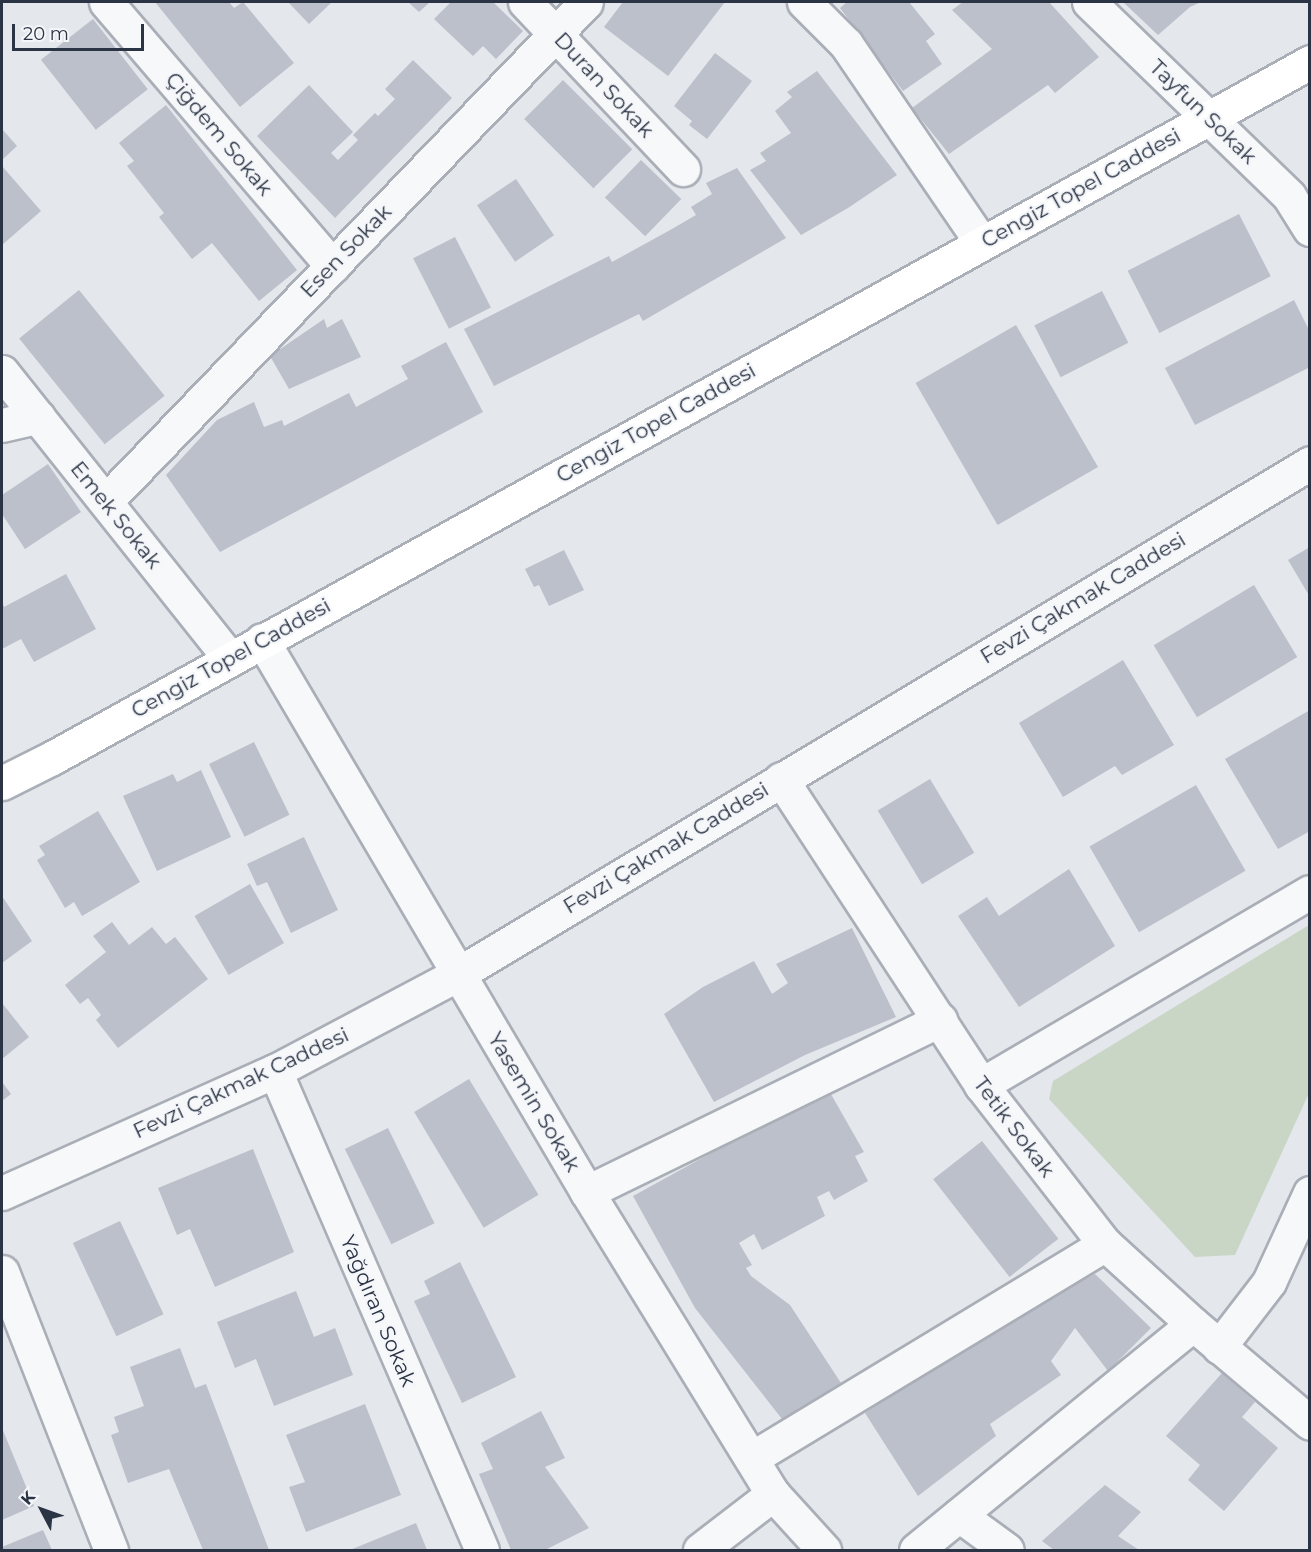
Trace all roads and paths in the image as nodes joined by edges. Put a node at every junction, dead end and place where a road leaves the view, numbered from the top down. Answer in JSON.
{"nodes":[{"id":1,"x":106,"y":2,"type":"edge"},
{"id":2,"x":525,"y":2,"type":"edge"},
{"id":3,"x":586,"y":2,"type":"edge"},
{"id":4,"x":804,"y":2,"type":"edge"},
{"id":5,"x":1089,"y":2,"type":"edge"},
{"id":6,"x":555,"y":34,"type":"junction"},
{"id":7,"x":1310,"y":62,"type":"edge"},
{"id":8,"x":1209,"y":117,"type":"junction"},
{"id":9,"x":683,"y":169,"type":"dead end"},
{"id":10,"x":1310,"y":229,"type":"edge"},
{"id":11,"x":982,"y":243,"type":"junction"},
{"id":12,"x":332,"y":266,"type":"junction"},
{"id":13,"x":2,"y":372,"type":"edge"},
{"id":14,"x":38,"y":417,"type":"junction"},
{"id":15,"x":2,"y":425,"type":"edge"},
{"id":16,"x":1310,"y":463,"type":"edge"},
{"id":17,"x":106,"y":501,"type":"junction"},
{"id":18,"x":262,"y":640,"type":"junction"},
{"id":19,"x":230,"y":659,"type":"junction"},
{"id":20,"x":781,"y":779,"type":"junction"},
{"id":21,"x":2,"y":783,"type":"edge"},
{"id":22,"x":1310,"y":892,"type":"edge"},
{"id":23,"x":458,"y":974,"type":"junction"},
{"id":24,"x":940,"y":1020,"type":"junction"},
{"id":25,"x":275,"y":1071,"type":"junction"},
{"id":26,"x":981,"y":1085,"type":"junction"},
{"id":27,"x":587,"y":1192,"type":"junction"},
{"id":28,"x":2,"y":1193,"type":"edge"},
{"id":29,"x":1310,"y":1193,"type":"edge"},
{"id":30,"x":1105,"y":1244,"type":"junction"},
{"id":31,"x":2,"y":1272,"type":"edge"},
{"id":32,"x":1193,"y":1324,"type":"junction"},
{"id":33,"x":1219,"y":1347,"type":"junction"},
{"id":34,"x":1310,"y":1423,"type":"edge"},
{"id":35,"x":752,"y":1458,"type":"junction"},
{"id":36,"x":773,"y":1494,"type":"junction"},
{"id":37,"x":959,"y":1515,"type":"junction"},
{"id":38,"x":111,"y":1551,"type":"edge"},
{"id":39,"x":482,"y":1551,"type":"edge"},
{"id":40,"x":700,"y":1551,"type":"edge"},
{"id":41,"x":824,"y":1551,"type":"edge"},
{"id":42,"x":916,"y":1551,"type":"edge"},
{"id":43,"x":1007,"y":1551,"type":"edge"}],
"edges":[{"from":1,"to":12,"type":"street","name":"Çiğdem Sokak"},
{"from":2,"to":6,"type":"street","name":"Duran Sokak"},
{"from":3,"to":6,"type":"street","name":"Esen Sokak"},
{"from":4,"to":11,"type":"street"},
{"from":5,"to":8,"type":"street","name":"Tayfun Sokak"},
{"from":6,"to":9,"type":"street","name":"Duran Sokak"},
{"from":6,"to":12,"type":"street","name":"Esen Sokak"},
{"from":7,"to":8,"type":"main road","name":"Cengiz Topel Caddesi"},
{"from":8,"to":10,"type":"street","name":"Tayfun Sokak"},
{"from":8,"to":11,"type":"main road","name":"Cengiz Topel Caddesi"},
{"from":11,"to":18,"type":"main road","name":"Cengiz Topel Caddesi"},
{"from":12,"to":17,"type":"street","name":"Esen Sokak"},
{"from":13,"to":14,"type":"street","name":"Emek Sokak"},
{"from":14,"to":15,"type":"street"},
{"from":14,"to":17,"type":"street","name":"Emek Sokak"},
{"from":16,"to":20,"type":"street","name":"Fevzi Çakmak Caddesi"},
{"from":17,"to":19,"type":"street","name":"Emek Sokak"},
{"from":18,"to":19,"type":"main road","name":"Cengiz Topel Caddesi"},
{"from":18,"to":23,"type":"street","name":"Yasemin Sokak"},
{"from":19,"to":21,"type":"main road","name":"Cengiz Topel Caddesi"},
{"from":20,"to":23,"type":"street","name":"Fevzi Çakmak Caddesi"},
{"from":20,"to":24,"type":"street","name":"Tetik Sokak"},
{"from":22,"to":26,"type":"street"},
{"from":23,"to":25,"type":"street","name":"Fevzi Çakmak Caddesi"},
{"from":23,"to":27,"type":"street","name":"Yasemin Sokak"},
{"from":24,"to":26,"type":"street","name":"Tetik Sokak"},
{"from":24,"to":27,"type":"street"},
{"from":25,"to":28,"type":"street","name":"Fevzi Çakmak Caddesi"},
{"from":25,"to":39,"type":"street","name":"Yağdıran Sokak"},
{"from":26,"to":30,"type":"street","name":"Tetik Sokak"},
{"from":27,"to":35,"type":"street","name":"Yasemin Sokak"},
{"from":29,"to":33,"type":"street"},
{"from":30,"to":32,"type":"street","name":"Tetik Sokak"},
{"from":30,"to":35,"type":"street"},
{"from":31,"to":38,"type":"street"},
{"from":32,"to":33,"type":"street","name":"Tetik Sokak"},
{"from":32,"to":37,"type":"street"},
{"from":33,"to":34,"type":"street","name":"Tetik Sokak"},
{"from":35,"to":36,"type":"street","name":"Yasemin Sokak"},
{"from":36,"to":40,"type":"street"},
{"from":36,"to":41,"type":"street","name":"Yasemin Sokak"},
{"from":37,"to":42,"type":"street"},
{"from":37,"to":43,"type":"street"}]}
